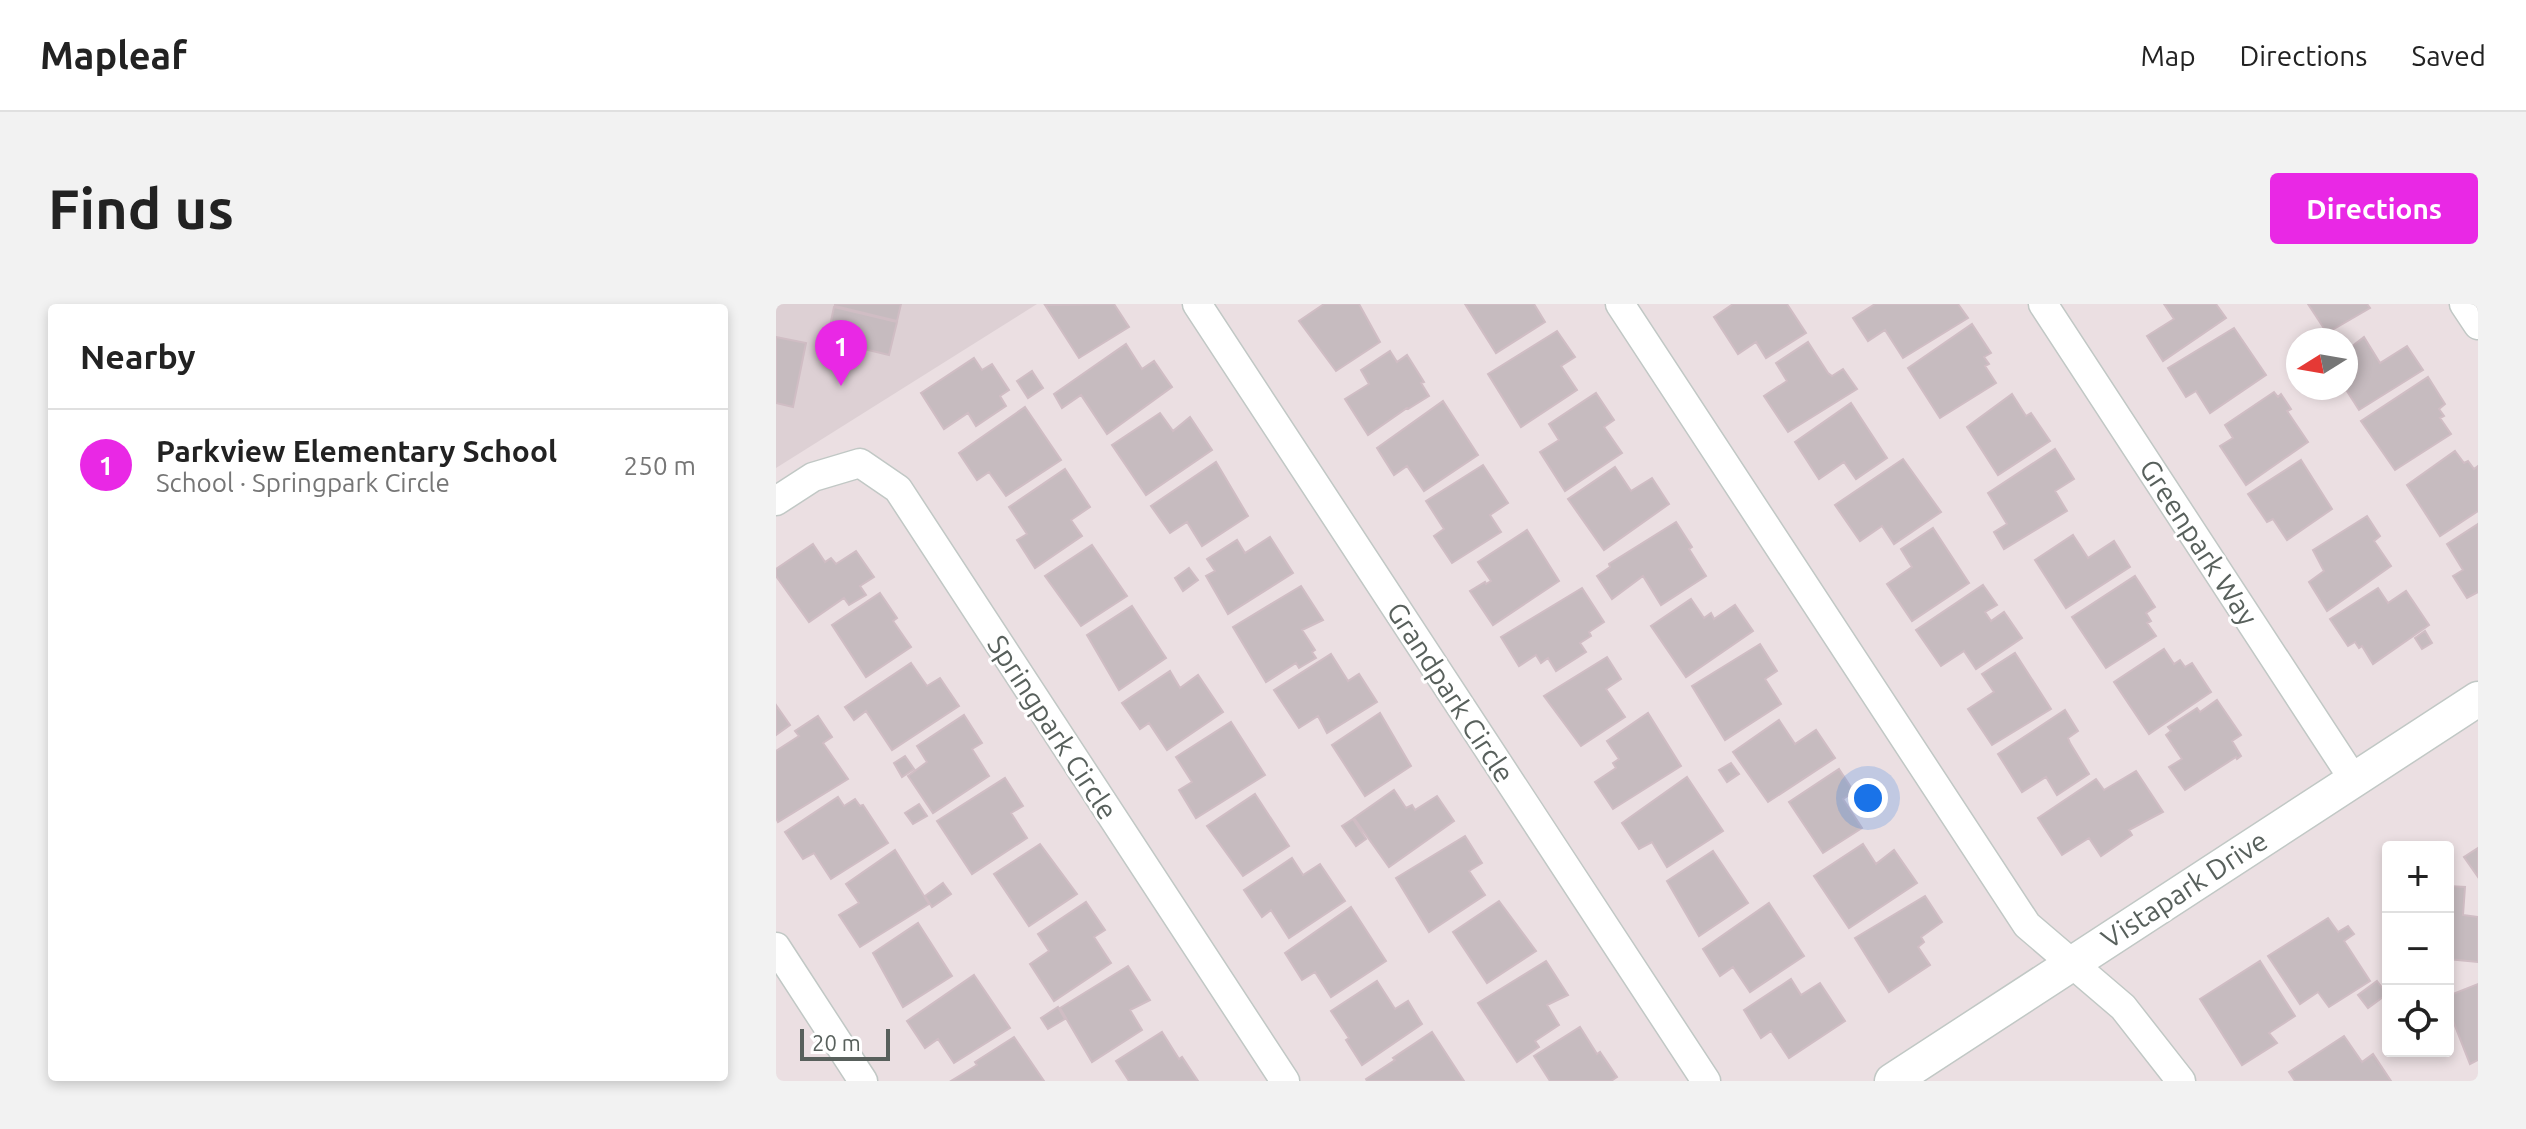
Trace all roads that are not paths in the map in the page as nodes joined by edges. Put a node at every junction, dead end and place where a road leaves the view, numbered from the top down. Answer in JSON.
{"nodes":[{"id":1,"x":1197,"y":304,"type":"edge"},
{"id":2,"x":1620,"y":304,"type":"edge"},
{"id":3,"x":2043,"y":304,"type":"edge"},
{"id":4,"x":2464,"y":304,"type":"edge"},
{"id":5,"x":2478,"y":325,"type":"edge"},
{"id":6,"x":776,"y":501,"type":"edge"},
{"id":7,"x":2478,"y":699,"type":"edge"},
{"id":8,"x":2354,"y":780,"type":"junction"},
{"id":9,"x":776,"y":947,"type":"edge"},
{"id":10,"x":2071,"y":962,"type":"junction"},
{"id":11,"x":863,"y":1081,"type":"edge"},
{"id":12,"x":1285,"y":1081,"type":"edge"},
{"id":13,"x":1706,"y":1081,"type":"edge"},
{"id":14,"x":1892,"y":1081,"type":"edge"},
{"id":15,"x":2181,"y":1081,"type":"edge"}],
"edges":[{"from":1,"to":13,"type":"street","name":"Grandpark Circle"},
{"from":2,"to":10,"type":"street"},
{"from":3,"to":8,"type":"street","name":"Greenpark Way"},
{"from":4,"to":5,"type":"street"},
{"from":6,"to":12,"type":"street","name":"Springpark Circle"},
{"from":7,"to":8,"type":"street","name":"Vistapark Drive"},
{"from":8,"to":10,"type":"street","name":"Vistapark Drive"},
{"from":9,"to":11,"type":"street"},
{"from":10,"to":14,"type":"street","name":"Vistapark Drive"},
{"from":10,"to":15,"type":"street"}]}
